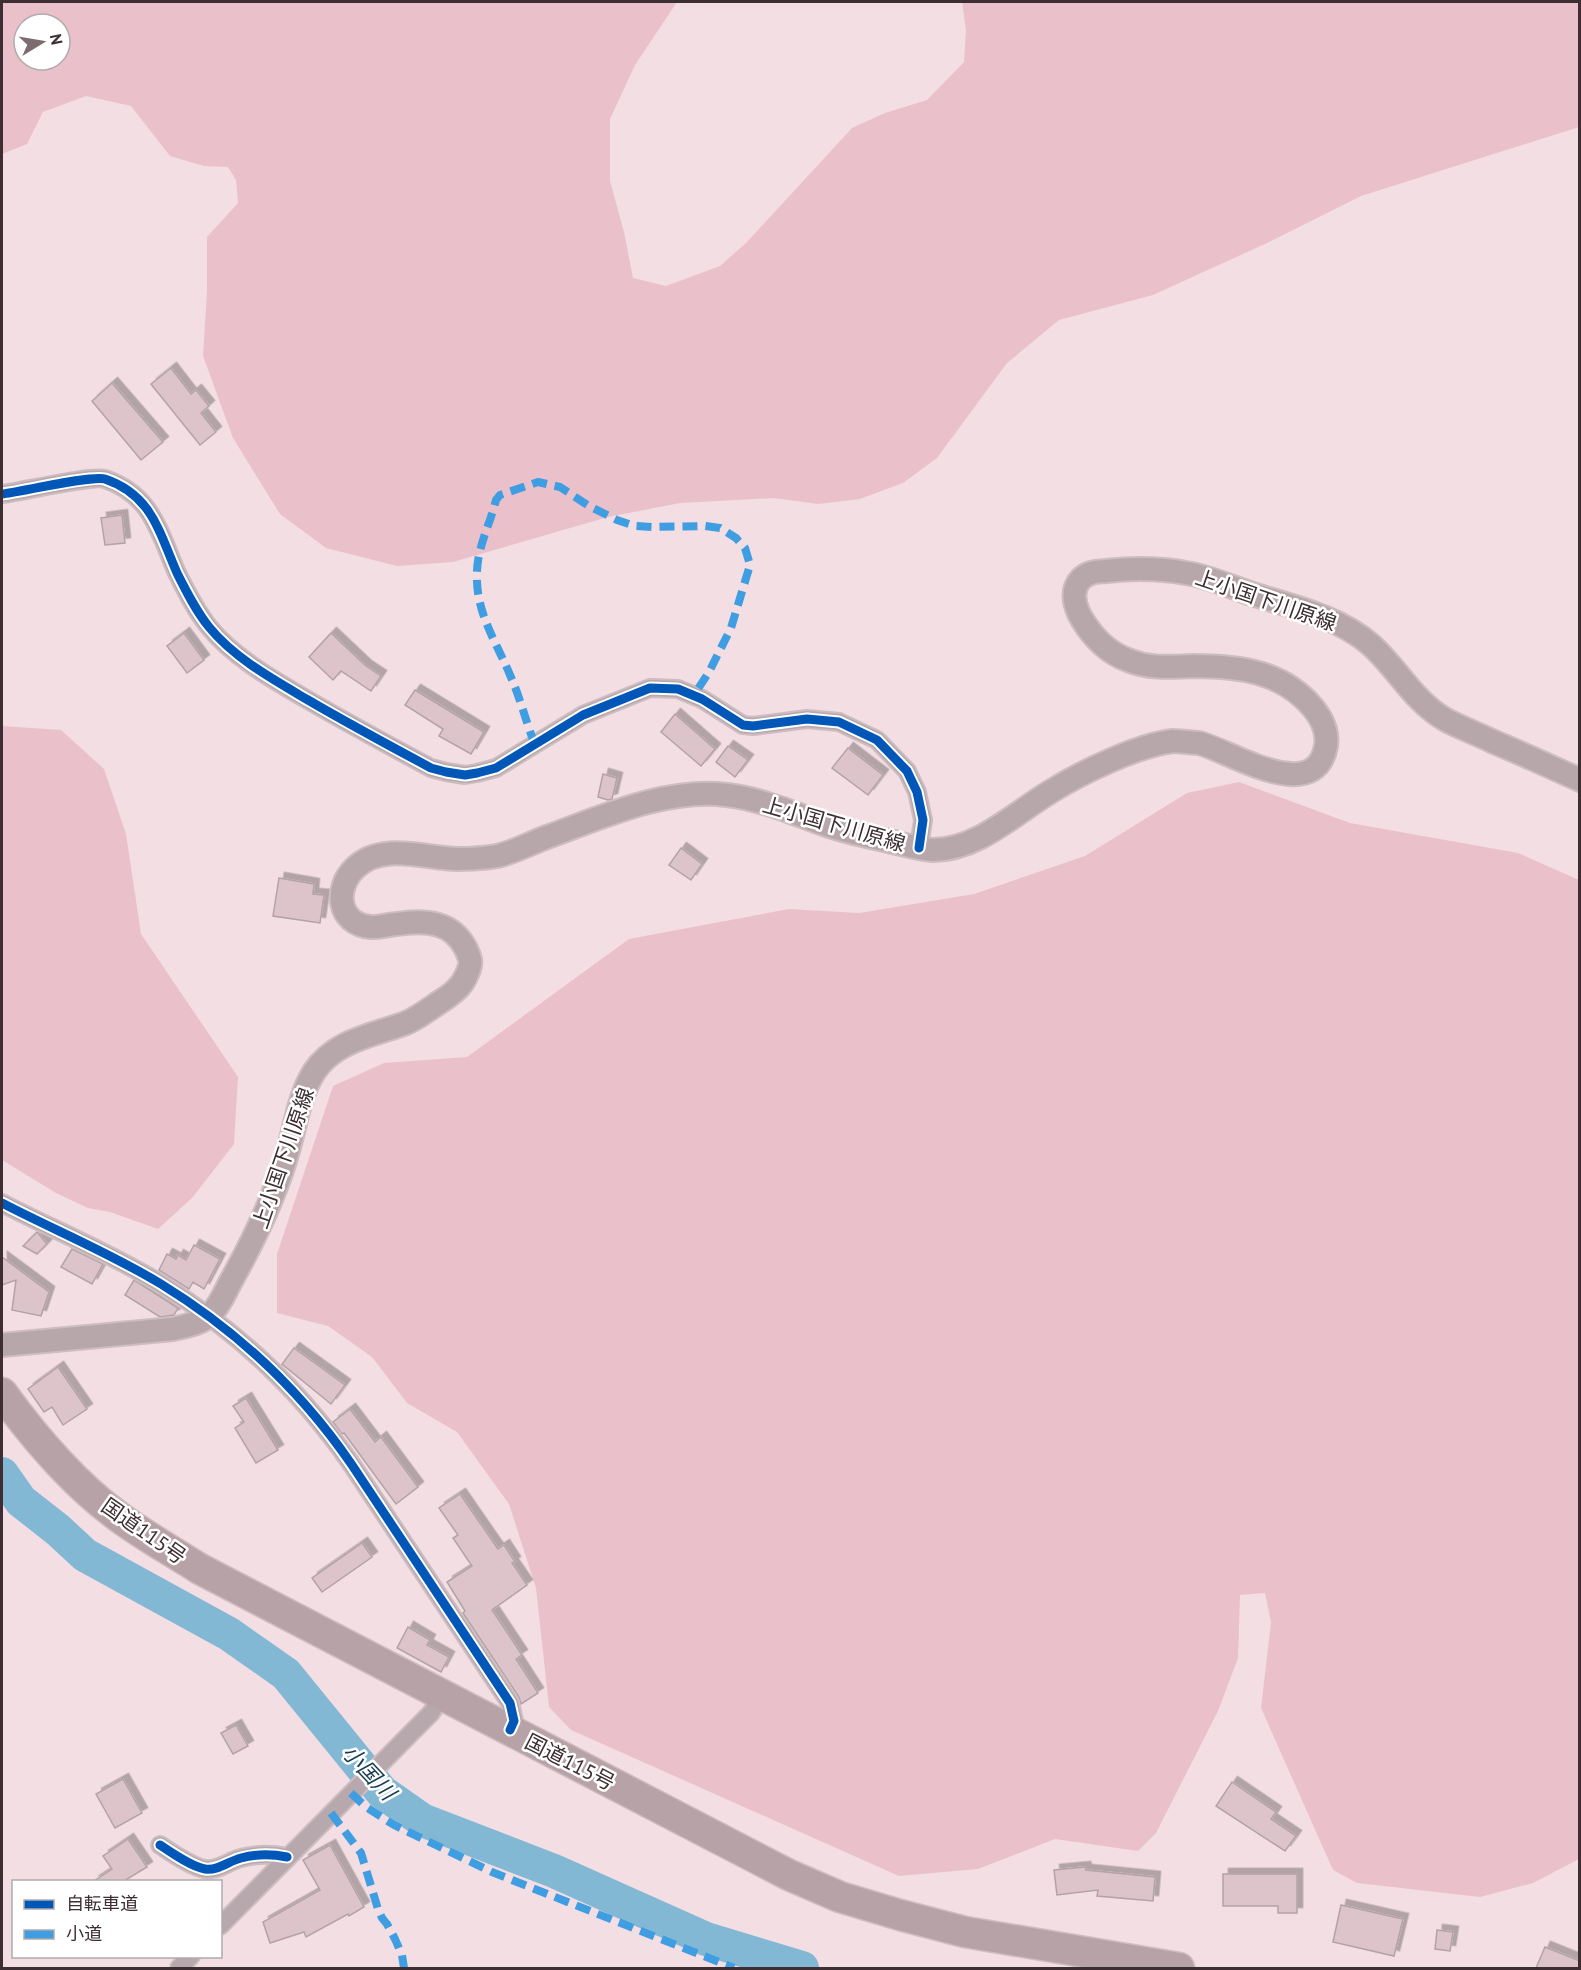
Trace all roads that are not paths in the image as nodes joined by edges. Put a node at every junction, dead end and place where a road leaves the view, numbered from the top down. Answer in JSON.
{"nodes":[{"id":1,"x":2,"y":494,"type":"edge"},
{"id":2,"x":1580,"y":780,"type":"edge"},
{"id":3,"x":919,"y":848,"type":"junction"},
{"id":4,"x":2,"y":1203,"type":"edge"},
{"id":5,"x":209,"y":1316,"type":"junction"},
{"id":6,"x":2,"y":1345,"type":"edge"},
{"id":7,"x":2,"y":1393,"type":"edge"},
{"id":8,"x":442,"y":1696,"type":"junction"},
{"id":9,"x":510,"y":1730,"type":"junction"},
{"id":10,"x":160,"y":1845,"type":"dead end"},
{"id":11,"x":287,"y":1857,"type":"junction"},
{"id":12,"x":222,"y":1924,"type":"edge"},
{"id":13,"x":1128,"y":1964,"type":"edge"},
{"id":14,"x":1179,"y":1968,"type":"edge"}],
"edges":[{"from":1,"to":3,"type":"street"},
{"from":2,"to":3,"type":"main road","name":"上小国下川原線"},
{"from":3,"to":5,"type":"main road","name":"上小国下川原線"},
{"from":4,"to":5,"type":"street"},
{"from":5,"to":6,"type":"main road"},
{"from":5,"to":9,"type":"street"},
{"from":7,"to":8,"type":"highway","name":"国道115号"},
{"from":8,"to":9,"type":"highway","name":"国道115号"},
{"from":8,"to":11,"type":"street"},
{"from":9,"to":13,"type":"highway","name":"国道115号"},
{"from":10,"to":11,"type":"street"},
{"from":11,"to":12,"type":"street"},
{"from":13,"to":14,"type":"highway","name":"国道115号"}]}
